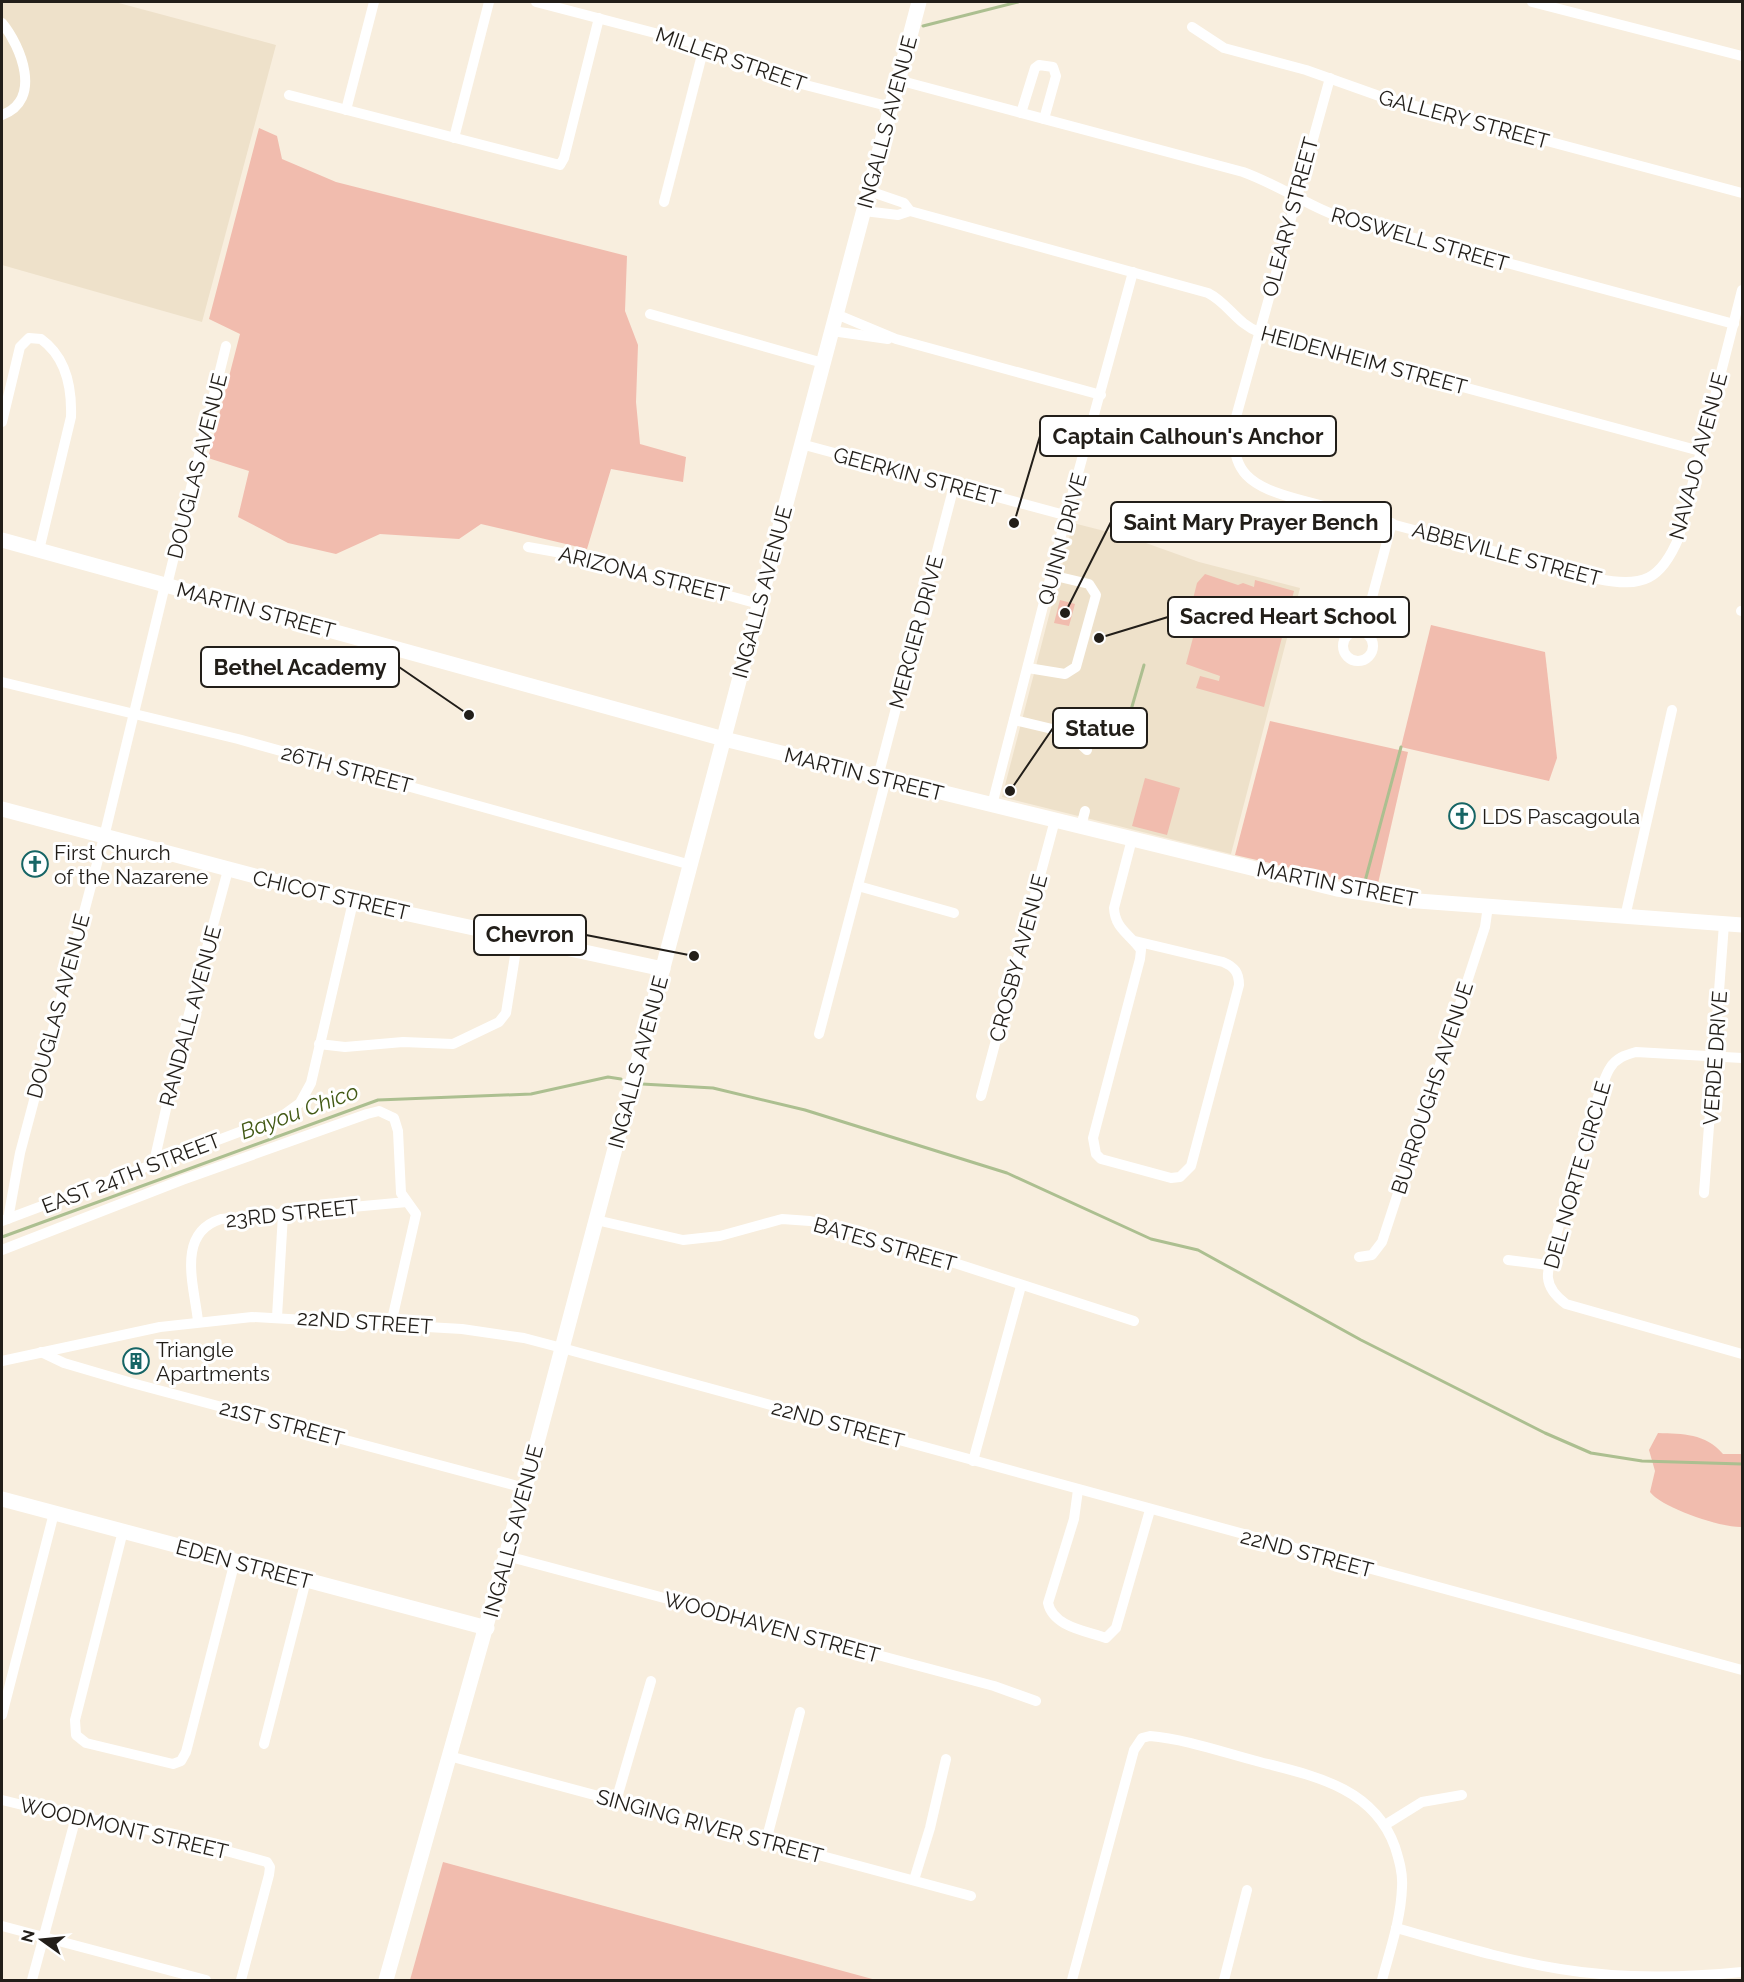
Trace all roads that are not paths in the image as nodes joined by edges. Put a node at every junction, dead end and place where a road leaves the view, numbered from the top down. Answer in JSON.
{"nodes":[{"id":1,"x":374,"y":2,"type":"edge"},
{"id":2,"x":489,"y":2,"type":"edge"},
{"id":3,"x":536,"y":2,"type":"edge"},
{"id":4,"x":919,"y":2,"type":"edge"},
{"id":5,"x":1532,"y":2,"type":"edge"},
{"id":6,"x":598,"y":18,"type":"junction"},
{"id":7,"x":2,"y":23,"type":"edge"},
{"id":8,"x":1192,"y":27,"type":"dead end"},
{"id":9,"x":704,"y":47,"type":"junction"},
{"id":10,"x":1743,"y":56,"type":"edge"},
{"id":11,"x":1330,"y":78,"type":"junction"},
{"id":12,"x":898,"y":80,"type":"junction"},
{"id":13,"x":289,"y":95,"type":"dead end"},
{"id":14,"x":891,"y":107,"type":"junction"},
{"id":15,"x":346,"y":110,"type":"junction"},
{"id":16,"x":1021,"y":113,"type":"junction"},
{"id":17,"x":2,"y":115,"type":"edge"},
{"id":18,"x":1044,"y":119,"type":"junction"},
{"id":19,"x":454,"y":138,"type":"junction"},
{"id":20,"x":869,"y":192,"type":"junction"},
{"id":21,"x":1743,"y":193,"type":"edge"},
{"id":22,"x":1296,"y":195,"type":"junction"},
{"id":23,"x":664,"y":202,"type":"dead end"},
{"id":24,"x":864,"y":211,"type":"junction"},
{"id":25,"x":910,"y":211,"type":"junction"},
{"id":26,"x":1133,"y":272,"type":"junction"},
{"id":27,"x":1743,"y":290,"type":"edge"},
{"id":28,"x":650,"y":314,"type":"dead end"},
{"id":29,"x":836,"y":314,"type":"junction"},
{"id":30,"x":1734,"y":324,"type":"junction"},
{"id":31,"x":832,"y":331,"type":"junction"},
{"id":32,"x":1259,"y":332,"type":"junction"},
{"id":33,"x":896,"y":339,"type":"junction"},
{"id":34,"x":226,"y":346,"type":"dead end"},
{"id":35,"x":824,"y":363,"type":"junction"},
{"id":36,"x":1101,"y":394,"type":"junction"},
{"id":37,"x":2,"y":422,"type":"edge"},
{"id":38,"x":801,"y":444,"type":"junction"},
{"id":39,"x":1701,"y":451,"type":"junction"},
{"id":40,"x":1237,"y":462,"type":"joint"},
{"id":41,"x":954,"y":486,"type":"junction"},
{"id":42,"x":1068,"y":516,"type":"junction"},
{"id":43,"x":1392,"y":523,"type":"junction"},
{"id":44,"x":2,"y":540,"type":"edge"},
{"id":45,"x":528,"y":547,"type":"dead end"},
{"id":46,"x":39,"y":550,"type":"junction"},
{"id":47,"x":1051,"y":575,"type":"junction"},
{"id":48,"x":1649,"y":578,"type":"joint"},
{"id":49,"x":166,"y":585,"type":"junction"},
{"id":50,"x":759,"y":604,"type":"junction"},
{"id":51,"x":1363,"y":631,"type":"dead end"},
{"id":52,"x":1028,"y":668,"type":"junction"},
{"id":53,"x":2,"y":682,"type":"edge"},
{"id":54,"x":1672,"y":710,"type":"dead end"},
{"id":55,"x":132,"y":716,"type":"junction"},
{"id":56,"x":1014,"y":720,"type":"junction"},
{"id":57,"x":723,"y":739,"type":"junction"},
{"id":58,"x":1087,"y":750,"type":"dead end"},
{"id":59,"x":882,"y":778,"type":"junction"},
{"id":60,"x":992,"y":805,"type":"junction"},
{"id":61,"x":2,"y":810,"type":"edge"},
{"id":62,"x":1085,"y":811,"type":"dead end"},
{"id":63,"x":1055,"y":820,"type":"junction"},
{"id":64,"x":1081,"y":826,"type":"junction"},
{"id":65,"x":104,"y":837,"type":"junction"},
{"id":66,"x":1132,"y":839,"type":"junction"},
{"id":67,"x":691,"y":865,"type":"junction"},
{"id":68,"x":228,"y":870,"type":"junction"},
{"id":69,"x":858,"y":886,"type":"junction"},
{"id":70,"x":353,"y":902,"type":"junction"},
{"id":71,"x":1488,"y":906,"type":"junction"},
{"id":72,"x":954,"y":913,"type":"dead end"},
{"id":73,"x":1625,"y":917,"type":"junction"},
{"id":74,"x":1724,"y":924,"type":"junction"},
{"id":75,"x":1743,"y":925,"type":"edge"},
{"id":76,"x":518,"y":937,"type":"junction"},
{"id":77,"x":1141,"y":945,"type":"junction"},
{"id":78,"x":663,"y":969,"type":"junction"},
{"id":79,"x":819,"y":1034,"type":"dead end"},
{"id":80,"x":319,"y":1044,"type":"junction"},
{"id":81,"x":1716,"y":1057,"type":"junction"},
{"id":82,"x":1743,"y":1058,"type":"edge"},
{"id":83,"x":981,"y":1096,"type":"dead end"},
{"id":84,"x":154,"y":1162,"type":"junction"},
{"id":85,"x":1704,"y":1193,"type":"dead end"},
{"id":86,"x":407,"y":1202,"type":"junction"},
{"id":87,"x":283,"y":1214,"type":"junction"},
{"id":88,"x":5,"y":1220,"type":"edge"},
{"id":89,"x":596,"y":1220,"type":"junction"},
{"id":90,"x":2,"y":1250,"type":"edge"},
{"id":91,"x":1359,"y":1257,"type":"dead end"},
{"id":92,"x":1508,"y":1260,"type":"dead end"},
{"id":93,"x":1548,"y":1265,"type":"junction"},
{"id":94,"x":1021,"y":1286,"type":"junction"},
{"id":95,"x":276,"y":1317,"type":"junction"},
{"id":96,"x":198,"y":1321,"type":"junction"},
{"id":97,"x":1134,"y":1321,"type":"dead end"},
{"id":98,"x":391,"y":1324,"type":"junction"},
{"id":99,"x":562,"y":1348,"type":"junction"},
{"id":100,"x":41,"y":1352,"type":"junction"},
{"id":101,"x":1743,"y":1354,"type":"edge"},
{"id":102,"x":2,"y":1361,"type":"edge"},
{"id":103,"x":973,"y":1461,"type":"junction"},
{"id":104,"x":525,"y":1488,"type":"junction"},
{"id":105,"x":1078,"y":1490,"type":"junction"},
{"id":106,"x":2,"y":1499,"type":"edge"},
{"id":107,"x":1150,"y":1510,"type":"junction"},
{"id":108,"x":54,"y":1513,"type":"junction"},
{"id":109,"x":123,"y":1531,"type":"junction"},
{"id":110,"x":507,"y":1556,"type":"junction"},
{"id":111,"x":234,"y":1561,"type":"junction"},
{"id":112,"x":306,"y":1580,"type":"junction"},
{"id":113,"x":487,"y":1628,"type":"junction"},
{"id":114,"x":1743,"y":1670,"type":"edge"},
{"id":115,"x":651,"y":1681,"type":"dead end"},
{"id":116,"x":1036,"y":1701,"type":"dead end"},
{"id":117,"x":800,"y":1712,"type":"dead end"},
{"id":118,"x":2,"y":1715,"type":"edge"},
{"id":119,"x":264,"y":1744,"type":"dead end"},
{"id":120,"x":449,"y":1756,"type":"junction"},
{"id":121,"x":946,"y":1759,"type":"dead end"},
{"id":122,"x":1462,"y":1795,"type":"dead end"},
{"id":123,"x":2,"y":1800,"type":"edge"},
{"id":124,"x":616,"y":1801,"type":"junction"},
{"id":125,"x":76,"y":1817,"type":"junction"},
{"id":126,"x":1385,"y":1825,"type":"junction"},
{"id":127,"x":766,"y":1841,"type":"junction"},
{"id":128,"x":914,"y":1880,"type":"junction"},
{"id":129,"x":1247,"y":1890,"type":"dead end"},
{"id":130,"x":971,"y":1896,"type":"dead end"},
{"id":131,"x":2,"y":1926,"type":"edge"},
{"id":132,"x":1396,"y":1928,"type":"junction"},
{"id":133,"x":44,"y":1937,"type":"junction"},
{"id":134,"x":1743,"y":1972,"type":"edge"},
{"id":135,"x":32,"y":1980,"type":"edge"},
{"id":136,"x":206,"y":1980,"type":"edge"},
{"id":137,"x":241,"y":1980,"type":"edge"},
{"id":138,"x":386,"y":1980,"type":"edge"},
{"id":139,"x":1072,"y":1980,"type":"edge"},
{"id":140,"x":1224,"y":1980,"type":"edge"},
{"id":141,"x":1382,"y":1980,"type":"edge"}],
"edges":[{"from":1,"to":15,"type":"street"},
{"from":2,"to":19,"type":"street"},
{"from":3,"to":6,"type":"street","name":"MILLER STREET"},
{"from":4,"to":12,"type":"main road","name":"INGALLS AVENUE"},
{"from":5,"to":10,"type":"street"},
{"from":6,"to":9,"type":"street","name":"MILLER STREET"},
{"from":6,"to":19,"type":"street"},
{"from":7,"to":17,"type":"street"},
{"from":8,"to":11,"type":"street","name":"GALLERY STREET"},
{"from":9,"to":14,"type":"street","name":"MILLER STREET"},
{"from":9,"to":23,"type":"street"},
{"from":11,"to":21,"type":"street","name":"GALLERY STREET"},
{"from":11,"to":22,"type":"street","name":"OLEARY STREET"},
{"from":12,"to":14,"type":"main road","name":"INGALLS AVENUE"},
{"from":12,"to":16,"type":"street","name":"ROSWELL STREET"},
{"from":13,"to":15,"type":"street"},
{"from":14,"to":20,"type":"main road","name":"INGALLS AVENUE"},
{"from":15,"to":19,"type":"street"},
{"from":16,"to":18,"type":"street","name":"ROSWELL STREET"},
{"from":16,"to":18,"type":"street"},
{"from":18,"to":22,"type":"street","name":"ROSWELL STREET"},
{"from":20,"to":24,"type":"main road","name":"INGALLS AVENUE"},
{"from":20,"to":25,"type":"street","name":"HEIDENHEIM STREET"},
{"from":22,"to":30,"type":"street","name":"ROSWELL STREET"},
{"from":22,"to":32,"type":"street","name":"OLEARY STREET"},
{"from":24,"to":25,"type":"street"},
{"from":24,"to":29,"type":"main road","name":"INGALLS AVENUE"},
{"from":25,"to":26,"type":"street","name":"HEIDENHEIM STREET"},
{"from":26,"to":32,"type":"street","name":"HEIDENHEIM STREET"},
{"from":26,"to":36,"type":"street","name":"QUINN DRIVE"},
{"from":27,"to":30,"type":"street","name":"NAVAJO AVENUE"},
{"from":28,"to":35,"type":"street"},
{"from":29,"to":31,"type":"main road","name":"INGALLS AVENUE"},
{"from":29,"to":33,"type":"street"},
{"from":30,"to":39,"type":"street","name":"NAVAJO AVENUE"},
{"from":31,"to":33,"type":"street"},
{"from":31,"to":35,"type":"main road","name":"INGALLS AVENUE"},
{"from":32,"to":39,"type":"street","name":"HEIDENHEIM STREET"},
{"from":32,"to":40,"type":"street","name":"OLEARY STREET"},
{"from":33,"to":36,"type":"street"},
{"from":34,"to":49,"type":"street","name":"DOUGLAS AVENUE"},
{"from":35,"to":38,"type":"main road","name":"INGALLS AVENUE"},
{"from":36,"to":42,"type":"street","name":"QUINN DRIVE"},
{"from":37,"to":46,"type":"street"},
{"from":38,"to":41,"type":"street","name":"GEERKIN STREET"},
{"from":38,"to":50,"type":"main road","name":"INGALLS AVENUE"},
{"from":39,"to":48,"type":"street","name":"NAVAJO AVENUE"},
{"from":40,"to":43,"type":"street","name":"ABBEVILLE STREET"},
{"from":41,"to":42,"type":"street","name":"GEERKIN STREET"},
{"from":41,"to":59,"type":"street","name":"MERCIER DRIVE"},
{"from":42,"to":47,"type":"street","name":"QUINN DRIVE"},
{"from":43,"to":48,"type":"street","name":"ABBEVILLE STREET"},
{"from":43,"to":51,"type":"street"},
{"from":44,"to":46,"type":"main road","name":"MARTIN STREET"},
{"from":45,"to":50,"type":"street","name":"ARIZONA STREET"},
{"from":46,"to":49,"type":"main road","name":"MARTIN STREET"},
{"from":47,"to":52,"type":"street","name":"QUINN DRIVE"},
{"from":47,"to":52,"type":"street"},
{"from":49,"to":55,"type":"street","name":"DOUGLAS AVENUE"},
{"from":49,"to":57,"type":"main road","name":"MARTIN STREET"},
{"from":50,"to":57,"type":"main road","name":"INGALLS AVENUE"},
{"from":52,"to":56,"type":"street","name":"QUINN DRIVE"},
{"from":53,"to":55,"type":"street","name":"26TH STREET"},
{"from":54,"to":73,"type":"street"},
{"from":55,"to":65,"type":"street","name":"DOUGLAS AVENUE"},
{"from":55,"to":67,"type":"street","name":"26TH STREET"},
{"from":56,"to":58,"type":"street"},
{"from":56,"to":60,"type":"street","name":"QUINN DRIVE"},
{"from":57,"to":59,"type":"main road","name":"MARTIN STREET"},
{"from":57,"to":67,"type":"main road","name":"INGALLS AVENUE"},
{"from":59,"to":60,"type":"main road","name":"MARTIN STREET"},
{"from":59,"to":69,"type":"street","name":"MERCIER DRIVE"},
{"from":60,"to":63,"type":"main road","name":"MARTIN STREET"},
{"from":61,"to":65,"type":"main road","name":"CHICOT STREET"},
{"from":62,"to":64,"type":"street"},
{"from":63,"to":64,"type":"main road","name":"MARTIN STREET"},
{"from":63,"to":83,"type":"street","name":"CROSBY AVENUE"},
{"from":64,"to":66,"type":"main road","name":"MARTIN STREET"},
{"from":65,"to":68,"type":"main road","name":"CHICOT STREET"},
{"from":65,"to":88,"type":"street","name":"DOUGLAS AVENUE"},
{"from":66,"to":71,"type":"main road","name":"MARTIN STREET"},
{"from":66,"to":77,"type":"street"},
{"from":67,"to":78,"type":"main road","name":"INGALLS AVENUE"},
{"from":68,"to":70,"type":"main road","name":"CHICOT STREET"},
{"from":68,"to":84,"type":"street","name":"RANDALL AVENUE"},
{"from":69,"to":72,"type":"street"},
{"from":69,"to":79,"type":"street","name":"MERCIER DRIVE"},
{"from":70,"to":76,"type":"main road","name":"CHICOT STREET"},
{"from":70,"to":80,"type":"street","name":"EAST 24TH STREET"},
{"from":71,"to":73,"type":"main road","name":"MARTIN STREET"},
{"from":71,"to":91,"type":"street","name":"BURROUGHS AVENUE"},
{"from":73,"to":74,"type":"main road","name":"MARTIN STREET"},
{"from":74,"to":75,"type":"main road","name":"MARTIN STREET"},
{"from":74,"to":81,"type":"street","name":"VERDE DRIVE"},
{"from":76,"to":78,"type":"main road","name":"CHICOT STREET"},
{"from":76,"to":80,"type":"street"},
{"from":77,"to":77,"type":"street"},
{"from":78,"to":89,"type":"main road","name":"INGALLS AVENUE"},
{"from":80,"to":84,"type":"street","name":"EAST 24TH STREET"},
{"from":81,"to":82,"type":"street","name":"DEL NORTE CIRCLE"},
{"from":81,"to":85,"type":"street","name":"VERDE DRIVE"},
{"from":81,"to":93,"type":"street","name":"DEL NORTE CIRCLE"},
{"from":84,"to":88,"type":"street","name":"EAST 24TH STREET"},
{"from":86,"to":87,"type":"street","name":"23RD STREET"},
{"from":86,"to":90,"type":"street"},
{"from":86,"to":98,"type":"street"},
{"from":87,"to":95,"type":"street"},
{"from":87,"to":96,"type":"street","name":"23RD STREET"},
{"from":89,"to":94,"type":"street","name":"BATES STREET"},
{"from":89,"to":99,"type":"main road","name":"INGALLS AVENUE"},
{"from":92,"to":93,"type":"street"},
{"from":93,"to":101,"type":"street","name":"DEL NORTE CIRCLE"},
{"from":94,"to":97,"type":"street","name":"BATES STREET"},
{"from":94,"to":103,"type":"street"},
{"from":95,"to":96,"type":"street","name":"22ND STREET"},
{"from":95,"to":98,"type":"street","name":"22ND STREET"},
{"from":96,"to":100,"type":"street","name":"22ND STREET"},
{"from":98,"to":99,"type":"street","name":"22ND STREET"},
{"from":99,"to":103,"type":"street","name":"22ND STREET"},
{"from":99,"to":104,"type":"main road","name":"INGALLS AVENUE"},
{"from":100,"to":102,"type":"street","name":"22ND STREET"},
{"from":100,"to":104,"type":"street","name":"21ST STREET"},
{"from":103,"to":105,"type":"street","name":"22ND STREET"},
{"from":104,"to":110,"type":"main road","name":"INGALLS AVENUE"},
{"from":105,"to":107,"type":"street","name":"22ND STREET"},
{"from":105,"to":107,"type":"street"},
{"from":106,"to":108,"type":"main road","name":"EDEN STREET"},
{"from":107,"to":114,"type":"street","name":"22ND STREET"},
{"from":108,"to":109,"type":"main road","name":"EDEN STREET"},
{"from":108,"to":118,"type":"street"},
{"from":109,"to":111,"type":"main road","name":"EDEN STREET"},
{"from":109,"to":111,"type":"street"},
{"from":110,"to":113,"type":"main road","name":"INGALLS AVENUE"},
{"from":110,"to":116,"type":"street","name":"WOODHAVEN STREET"},
{"from":111,"to":112,"type":"main road","name":"EDEN STREET"},
{"from":112,"to":113,"type":"main road","name":"EDEN STREET"},
{"from":112,"to":119,"type":"street"},
{"from":113,"to":120,"type":"main road","name":"INGALLS AVENUE"},
{"from":115,"to":124,"type":"street"},
{"from":117,"to":127,"type":"street"},
{"from":120,"to":124,"type":"street","name":"SINGING RIVER STREET"},
{"from":120,"to":138,"type":"main road","name":"INGALLS AVENUE"},
{"from":121,"to":128,"type":"street"},
{"from":122,"to":126,"type":"street"},
{"from":123,"to":125,"type":"street","name":"WOODMONT STREET"},
{"from":124,"to":127,"type":"street","name":"SINGING RIVER STREET"},
{"from":125,"to":133,"type":"street"},
{"from":125,"to":137,"type":"street","name":"WOODMONT STREET"},
{"from":126,"to":132,"type":"street"},
{"from":126,"to":139,"type":"street"},
{"from":127,"to":128,"type":"street","name":"SINGING RIVER STREET"},
{"from":128,"to":130,"type":"street","name":"SINGING RIVER STREET"},
{"from":129,"to":140,"type":"street"},
{"from":131,"to":133,"type":"street"},
{"from":132,"to":134,"type":"street"},
{"from":132,"to":141,"type":"street"},
{"from":133,"to":135,"type":"street"},
{"from":133,"to":136,"type":"street"}]}
